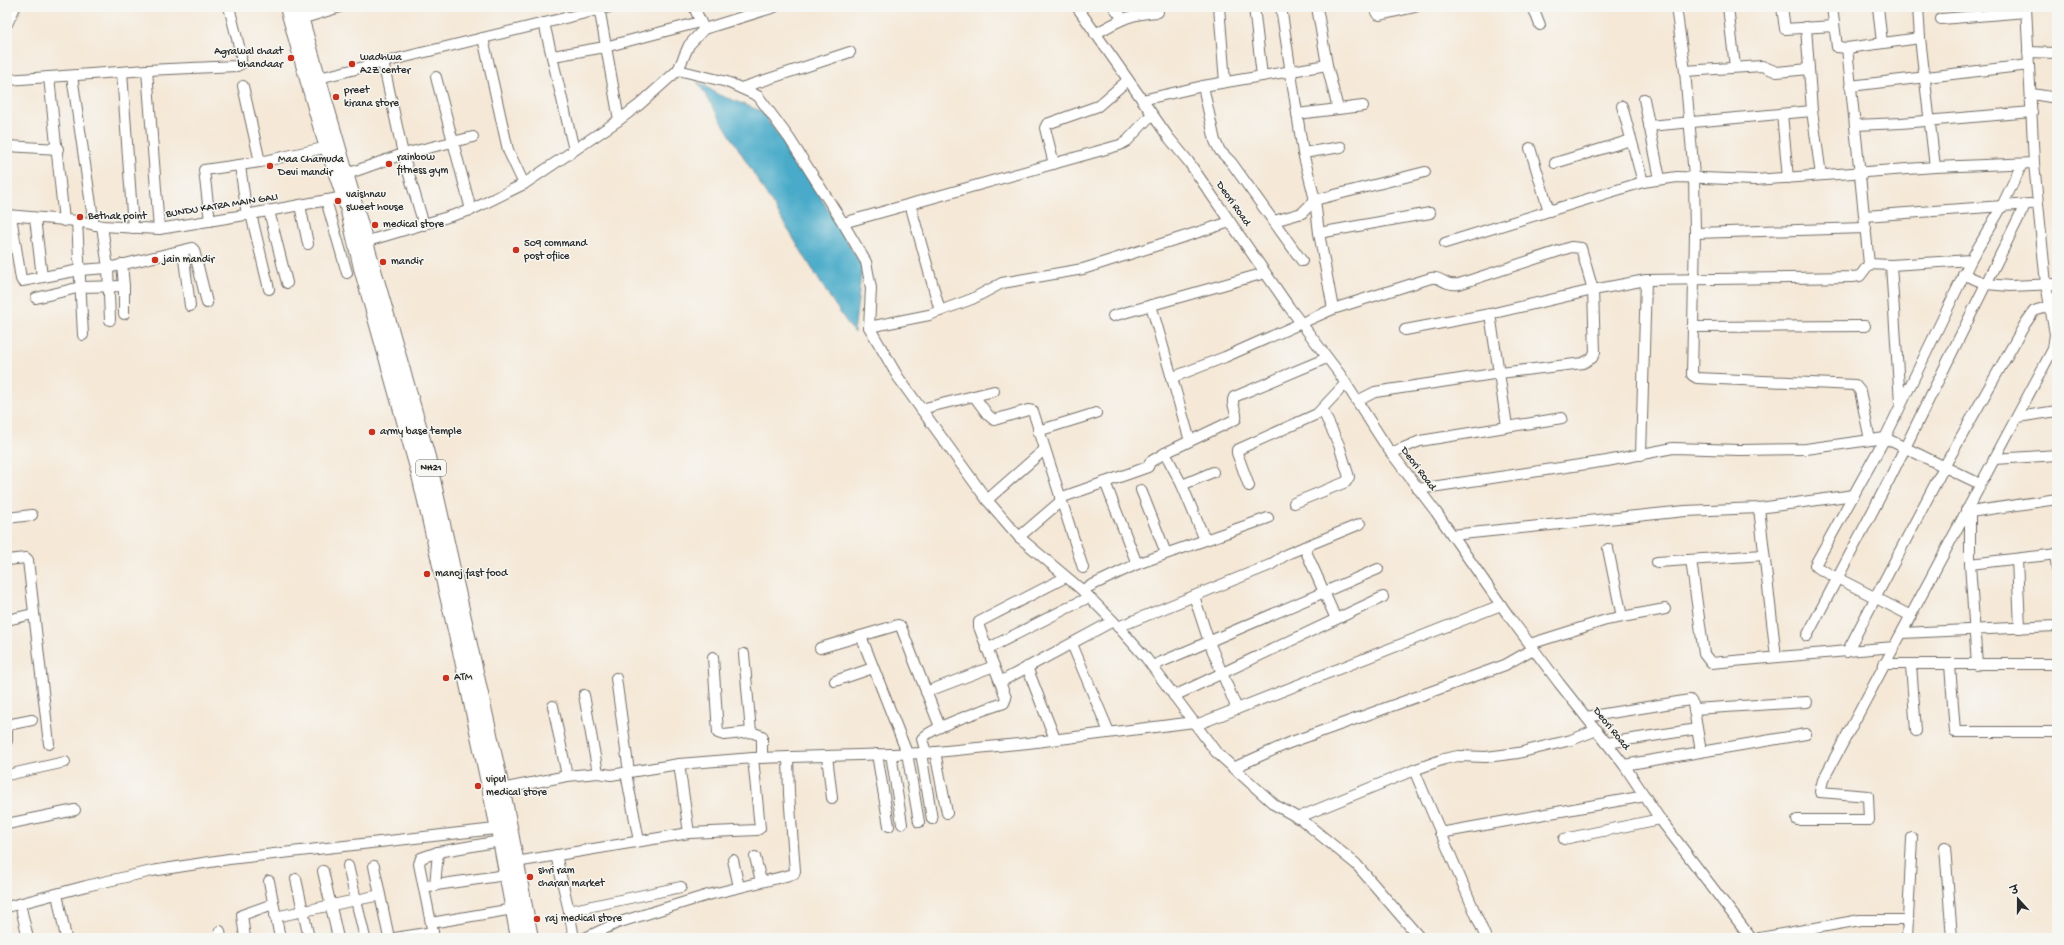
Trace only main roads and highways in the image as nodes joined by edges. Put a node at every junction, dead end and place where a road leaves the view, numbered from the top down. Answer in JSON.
{"nodes":[{"id":1,"x":287,"y":7,"type":"edge"},
{"id":2,"x":300,"y":13,"type":"edge"},
{"id":3,"x":361,"y":243,"type":"junction"},
{"id":4,"x":509,"y":867,"type":"junction"},
{"id":5,"x":518,"y":938,"type":"edge"},
{"id":6,"x":531,"y":938,"type":"edge"}],
"edges":[{"from":1,"to":3,"type":"highway","number":"NH21"},
{"from":2,"to":3,"type":"highway","number":"NH21"},
{"from":3,"to":4,"type":"highway","number":"NH21"},
{"from":4,"to":5,"type":"highway","number":"NH21"},
{"from":4,"to":6,"type":"highway","number":"NH21"}]}
